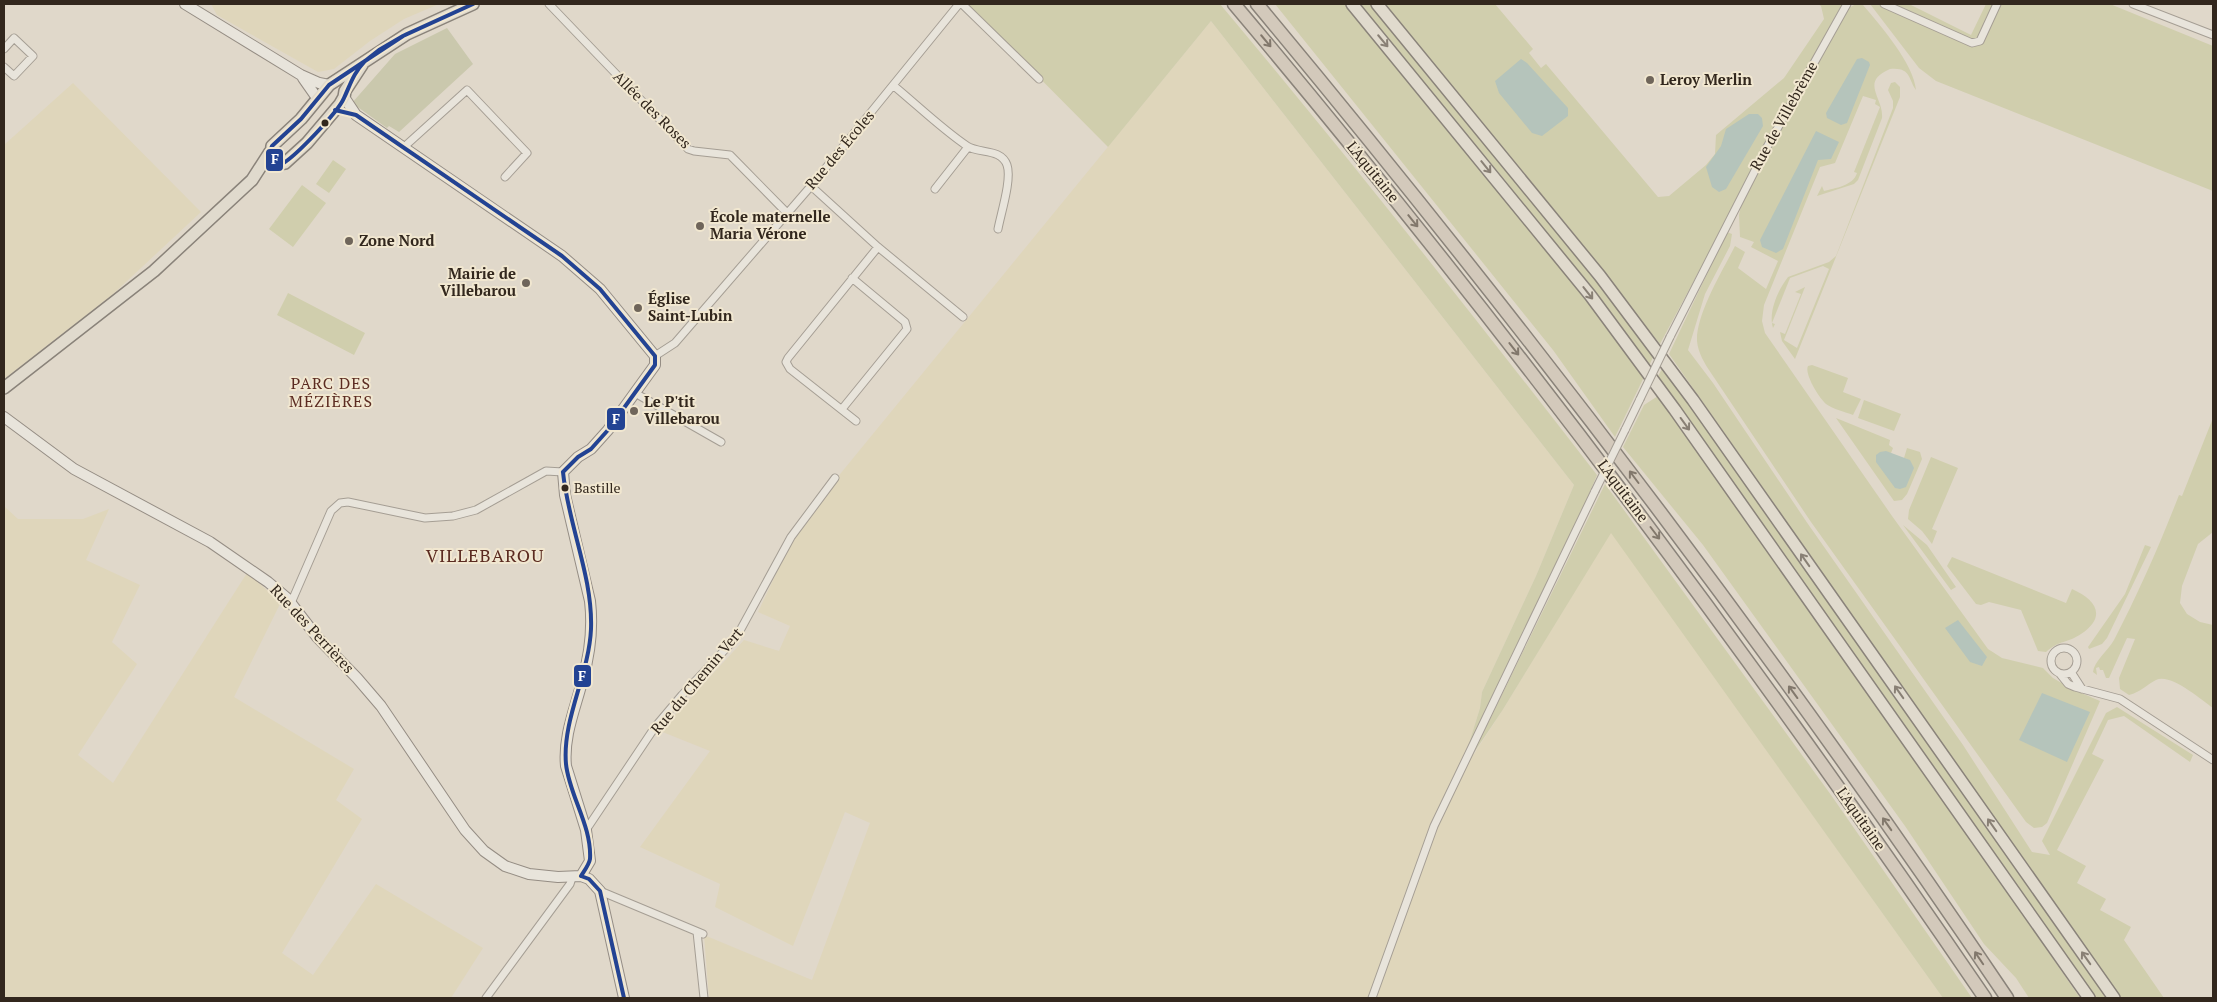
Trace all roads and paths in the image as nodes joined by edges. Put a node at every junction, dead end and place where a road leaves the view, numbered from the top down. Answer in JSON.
{"nodes":[{"id":1,"x":185,"y":4,"type":"edge"},
{"id":2,"x":473,"y":4,"type":"edge"},
{"id":3,"x":549,"y":4,"type":"edge"},
{"id":4,"x":960,"y":4,"type":"edge"},
{"id":5,"x":1234,"y":4,"type":"edge"},
{"id":6,"x":1258,"y":4,"type":"edge"},
{"id":7,"x":1352,"y":4,"type":"edge"},
{"id":8,"x":1377,"y":4,"type":"edge"},
{"id":9,"x":1847,"y":4,"type":"edge"},
{"id":10,"x":1884,"y":4,"type":"edge"},
{"id":11,"x":1997,"y":4,"type":"edge"},
{"id":12,"x":2133,"y":4,"type":"edge"},
{"id":13,"x":2213,"y":35,"type":"edge"},
{"id":14,"x":4,"y":49,"type":"edge"},
{"id":15,"x":362,"y":65,"type":"junction"},
{"id":16,"x":4,"y":67,"type":"edge"},
{"id":17,"x":301,"y":75,"type":"junction"},
{"id":18,"x":1039,"y":80,"type":"dead end"},
{"id":19,"x":331,"y":84,"type":"junction"},
{"id":20,"x":894,"y":86,"type":"junction"},
{"id":21,"x":345,"y":94,"type":"junction"},
{"id":22,"x":317,"y":98,"type":"junction"},
{"id":23,"x":335,"y":110,"type":"junction"},
{"id":24,"x":356,"y":115,"type":"junction"},
{"id":25,"x":404,"y":147,"type":"junction"},
{"id":26,"x":968,"y":147,"type":"junction"},
{"id":27,"x":270,"y":152,"type":"junction"},
{"id":28,"x":282,"y":164,"type":"junction"},
{"id":29,"x":505,"y":177,"type":"dead end"},
{"id":30,"x":252,"y":180,"type":"junction"},
{"id":31,"x":811,"y":186,"type":"junction"},
{"id":32,"x":936,"y":189,"type":"dead end"},
{"id":33,"x":787,"y":213,"type":"junction"},
{"id":34,"x":998,"y":228,"type":"dead end"},
{"id":35,"x":878,"y":247,"type":"junction"},
{"id":36,"x":852,"y":278,"type":"junction"},
{"id":37,"x":964,"y":317,"type":"dead end"},
{"id":38,"x":655,"y":356,"type":"junction"},
{"id":39,"x":4,"y":388,"type":"edge"},
{"id":40,"x":635,"y":393,"type":"junction"},
{"id":41,"x":842,"y":409,"type":"junction"},
{"id":42,"x":4,"y":417,"type":"edge"},
{"id":43,"x":856,"y":421,"type":"dead end"},
{"id":44,"x":720,"y":442,"type":"dead end"},
{"id":45,"x":563,"y":472,"type":"junction"},
{"id":46,"x":835,"y":478,"type":"dead end"},
{"id":47,"x":291,"y":603,"type":"junction"},
{"id":48,"x":2071,"y":672,"type":"junction"},
{"id":49,"x":2060,"y":674,"type":"junction"},
{"id":50,"x":2082,"y":689,"type":"junction"},
{"id":51,"x":2213,"y":760,"type":"edge"},
{"id":52,"x":586,"y":830,"type":"junction"},
{"id":53,"x":576,"y":877,"type":"junction"},
{"id":54,"x":600,"y":891,"type":"junction"},
{"id":55,"x":486,"y":998,"type":"edge"},
{"id":56,"x":624,"y":998,"type":"edge"},
{"id":57,"x":704,"y":998,"type":"edge"},
{"id":58,"x":1372,"y":998,"type":"edge"},
{"id":59,"x":1985,"y":998,"type":"edge"},
{"id":60,"x":2007,"y":998,"type":"edge"},
{"id":61,"x":2089,"y":998,"type":"edge"},
{"id":62,"x":2114,"y":998,"type":"edge"}],
"edges":[{"from":1,"to":17,"type":"street"},
{"from":2,"to":15,"type":"main road"},
{"from":3,"to":33,"type":"street","name":"Allée des Roses"},
{"from":4,"to":18,"type":"street"},
{"from":4,"to":20,"type":"street","name":"Rue des Écoles"},
{"from":5,"to":59,"type":"highway","name":"L'Aquitaine","one_way":true},
{"from":60,"to":6,"type":"highway","name":"L'Aquitaine","one_way":true},
{"from":7,"to":61,"type":"main road","one_way":true},
{"from":62,"to":8,"type":"main road","one_way":true},
{"from":9,"to":58,"type":"street","name":"Rue de Villebrème","bridge":true},
{"from":10,"to":11,"type":"street"},
{"from":12,"to":13,"type":"street"},
{"from":14,"to":16,"type":"street"},
{"from":15,"to":19,"type":"main road"},
{"from":15,"to":21,"type":"main road"},
{"from":17,"to":19,"type":"street"},
{"from":17,"to":22,"type":"street"},
{"from":19,"to":21,"type":"main road"},
{"from":19,"to":22,"type":"main road"},
{"from":20,"to":26,"type":"street"},
{"from":20,"to":31,"type":"street","name":"Rue des Écoles"},
{"from":21,"to":23,"type":"main road"},
{"from":21,"to":24,"type":"street"},
{"from":22,"to":27,"type":"main road"},
{"from":23,"to":24,"type":"street"},
{"from":23,"to":28,"type":"main road"},
{"from":24,"to":25,"type":"street"},
{"from":25,"to":29,"type":"street"},
{"from":25,"to":38,"type":"street"},
{"from":26,"to":32,"type":"street"},
{"from":26,"to":34,"type":"street"},
{"from":27,"to":28,"type":"main road"},
{"from":27,"to":30,"type":"main road"},
{"from":28,"to":30,"type":"main road"},
{"from":30,"to":39,"type":"main road"},
{"from":31,"to":33,"type":"street","name":"Rue des Écoles"},
{"from":31,"to":35,"type":"street"},
{"from":33,"to":38,"type":"street","name":"Rue des Écoles"},
{"from":35,"to":36,"type":"street"},
{"from":35,"to":37,"type":"street"},
{"from":36,"to":41,"type":"street"},
{"from":36,"to":41,"type":"street"},
{"from":38,"to":40,"type":"street"},
{"from":40,"to":44,"type":"street"},
{"from":40,"to":45,"type":"street"},
{"from":41,"to":43,"type":"street"},
{"from":42,"to":47,"type":"street","name":"Rue des Perrières"},
{"from":45,"to":47,"type":"street"},
{"from":45,"to":52,"type":"street"},
{"from":46,"to":52,"type":"street","name":"Rue du Chemin Vert"},
{"from":47,"to":53,"type":"street","name":"Rue des Perrières"},
{"from":48,"to":49,"type":"street"},
{"from":48,"to":49,"type":"street"},
{"from":48,"to":50,"type":"street"},
{"from":49,"to":50,"type":"street"},
{"from":50,"to":51,"type":"street"},
{"from":52,"to":53,"type":"street"},
{"from":53,"to":54,"type":"street"},
{"from":53,"to":55,"type":"street"},
{"from":54,"to":56,"type":"street"},
{"from":54,"to":57,"type":"street"}]}
